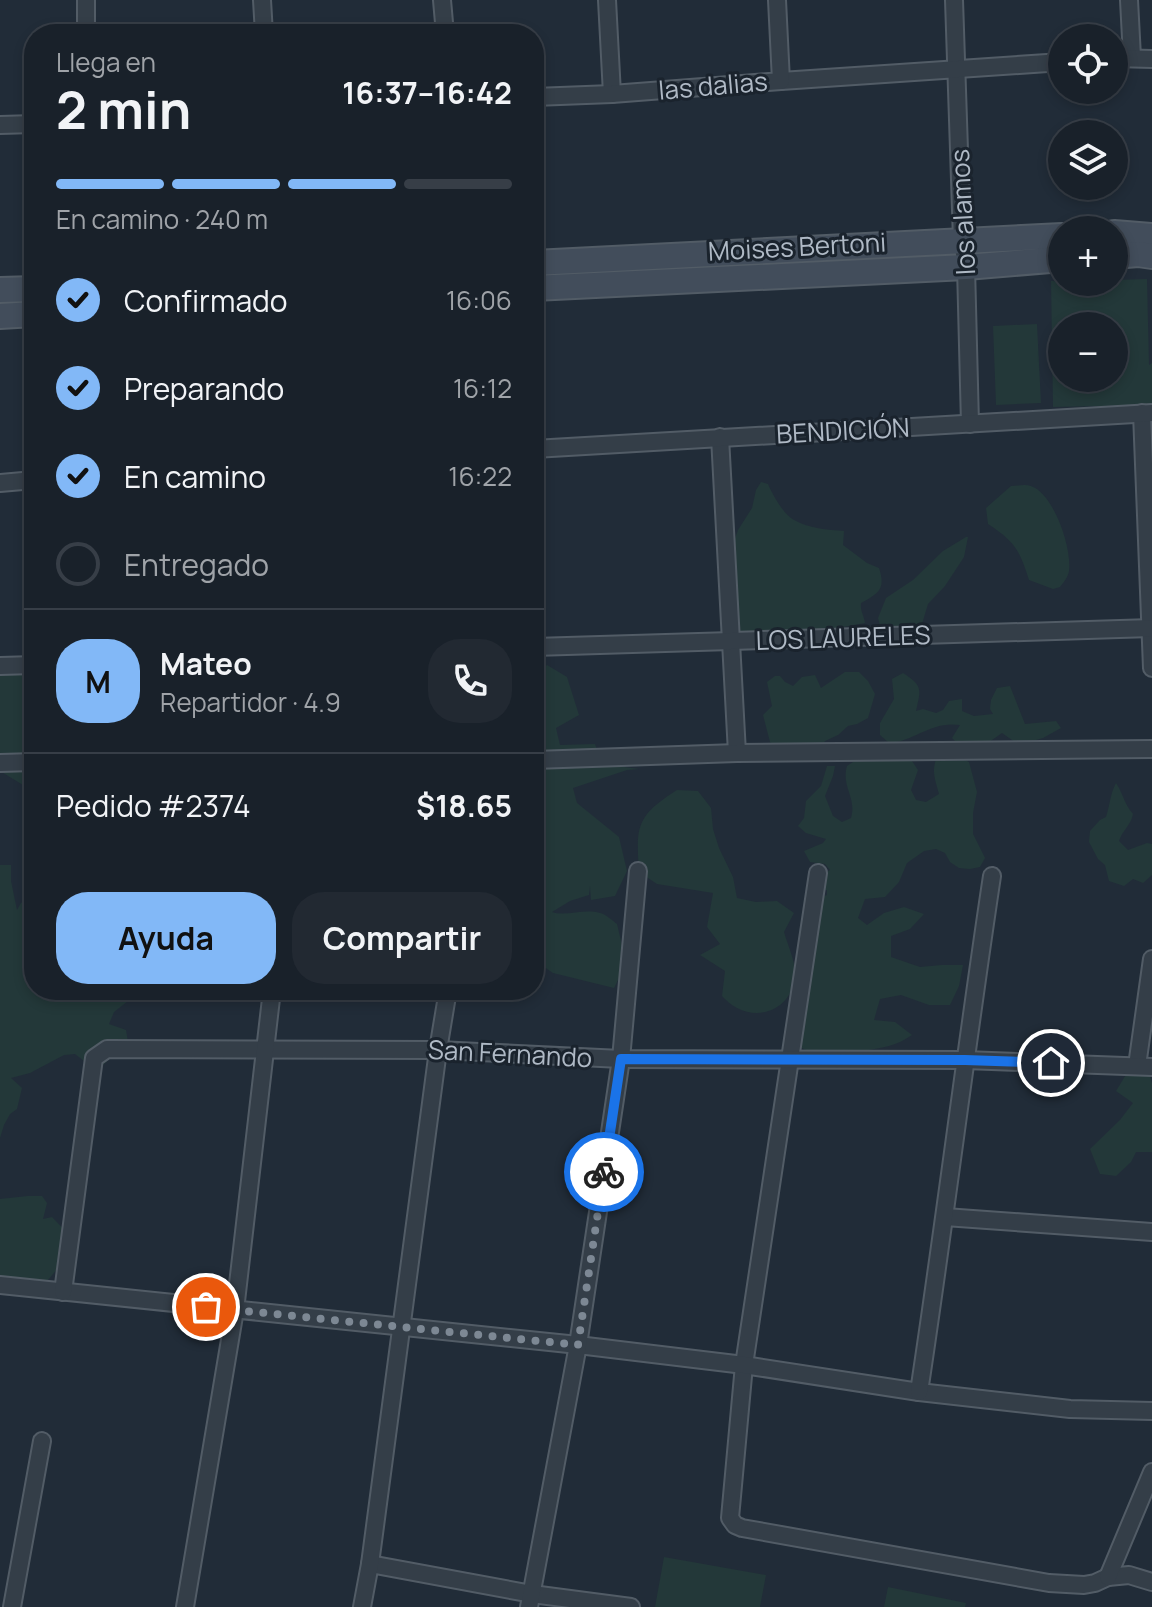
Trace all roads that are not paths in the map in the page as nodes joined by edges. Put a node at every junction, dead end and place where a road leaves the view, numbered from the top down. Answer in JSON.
{"nodes":[{"id":1,"x":86,"y":0,"type":"edge"},
{"id":2,"x":262,"y":0,"type":"edge"},
{"id":3,"x":442,"y":0,"type":"edge"},
{"id":4,"x":607,"y":0,"type":"edge"},
{"id":5,"x":777,"y":0,"type":"edge"},
{"id":6,"x":954,"y":0,"type":"edge"},
{"id":7,"x":1129,"y":0,"type":"edge"},
{"id":8,"x":86,"y":24,"type":"edge"},
{"id":9,"x":263,"y":24,"type":"edge"},
{"id":10,"x":444,"y":24,"type":"edge"},
{"id":11,"x":1128,"y":57,"type":"edge"},
{"id":12,"x":1132,"y":57,"type":"junction"},
{"id":13,"x":1152,"y":59,"type":"edge"},
{"id":14,"x":1048,"y":63,"type":"edge"},
{"id":15,"x":957,"y":68,"type":"junction"},
{"id":16,"x":781,"y":81,"type":"junction"},
{"id":17,"x":612,"y":94,"type":"junction"},
{"id":18,"x":544,"y":97,"type":"edge"},
{"id":19,"x":24,"y":124,"type":"edge"},
{"id":20,"x":0,"y":125,"type":"edge"},
{"id":21,"x":1128,"y":234,"type":"edge"},
{"id":22,"x":1152,"y":236,"type":"edge"},
{"id":23,"x":1048,"y":237,"type":"edge"},
{"id":24,"x":962,"y":240,"type":"junction"},
{"id":25,"x":1128,"y":255,"type":"edge"},
{"id":26,"x":1152,"y":256,"type":"edge"},
{"id":27,"x":1048,"y":260,"type":"edge"},
{"id":28,"x":544,"y":262,"type":"edge"},
{"id":29,"x":966,"y":267,"type":"junction"},
{"id":30,"x":544,"y":288,"type":"edge"},
{"id":31,"x":24,"y":289,"type":"edge"},
{"id":32,"x":0,"y":290,"type":"edge"},
{"id":33,"x":24,"y":315,"type":"edge"},
{"id":34,"x":0,"y":316,"type":"edge"},
{"id":35,"x":1147,"y":413,"type":"edge"},
{"id":36,"x":970,"y":424,"type":"junction"},
{"id":37,"x":720,"y":437,"type":"junction"},
{"id":38,"x":544,"y":448,"type":"edge"},
{"id":39,"x":24,"y":481,"type":"edge"},
{"id":40,"x":0,"y":483,"type":"edge"},
{"id":41,"x":1152,"y":628,"type":"edge"},
{"id":42,"x":731,"y":642,"type":"junction"},
{"id":43,"x":544,"y":647,"type":"edge"},
{"id":44,"x":24,"y":665,"type":"edge"},
{"id":45,"x":0,"y":666,"type":"edge"},
{"id":46,"x":1152,"y":668,"type":"edge"},
{"id":47,"x":1152,"y":749,"type":"edge"},
{"id":48,"x":737,"y":753,"type":"junction"},
{"id":49,"x":544,"y":760,"type":"edge"},
{"id":50,"x":24,"y":762,"type":"edge"},
{"id":51,"x":0,"y":763,"type":"edge"},
{"id":52,"x":638,"y":871,"type":"dead end"},
{"id":53,"x":818,"y":873,"type":"dead end"},
{"id":54,"x":992,"y":876,"type":"dead end"},
{"id":55,"x":1152,"y":959,"type":"edge"},
{"id":56,"x":271,"y":1000,"type":"edge"},
{"id":57,"x":446,"y":1000,"type":"edge"},
{"id":58,"x":265,"y":1049,"type":"junction"},
{"id":59,"x":438,"y":1050,"type":"junction"},
{"id":60,"x":621,"y":1059,"type":"junction"},
{"id":61,"x":790,"y":1060,"type":"junction"},
{"id":62,"x":965,"y":1060,"type":"junction"},
{"id":63,"x":1145,"y":1066,"type":"edge"},
{"id":64,"x":945,"y":1217,"type":"junction"},
{"id":65,"x":1152,"y":1232,"type":"edge"},
{"id":66,"x":0,"y":1285,"type":"edge"},
{"id":67,"x":63,"y":1292,"type":"junction"},
{"id":68,"x":235,"y":1310,"type":"junction"},
{"id":69,"x":402,"y":1327,"type":"junction"},
{"id":70,"x":578,"y":1345,"type":"junction"},
{"id":71,"x":744,"y":1365,"type":"junction"},
{"id":72,"x":919,"y":1392,"type":"junction"},
{"id":73,"x":1152,"y":1411,"type":"edge"},
{"id":74,"x":42,"y":1441,"type":"dead end"},
{"id":75,"x":1152,"y":1472,"type":"edge"},
{"id":76,"x":370,"y":1564,"type":"junction"},
{"id":77,"x":1108,"y":1577,"type":"junction"},
{"id":78,"x":1152,"y":1582,"type":"edge"},
{"id":79,"x":531,"y":1600,"type":"edge"},
{"id":80,"x":12,"y":1607,"type":"edge"},
{"id":81,"x":185,"y":1607,"type":"edge"},
{"id":82,"x":362,"y":1607,"type":"edge"},
{"id":83,"x":631,"y":1607,"type":"edge"}],
"edges":[{"from":1,"to":8,"type":"street"},
{"from":2,"to":9,"type":"street"},
{"from":3,"to":10,"type":"street"},
{"from":4,"to":17,"type":"street"},
{"from":5,"to":16,"type":"street","name":"las dalias"},
{"from":6,"to":15,"type":"street","name":"los alamos"},
{"from":7,"to":12,"type":"street"},
{"from":11,"to":12,"type":"street"},
{"from":12,"to":13,"type":"street"},
{"from":14,"to":15,"type":"street"},
{"from":15,"to":16,"type":"street"},
{"from":15,"to":24,"type":"street","name":"los alamos"},
{"from":16,"to":17,"type":"street","name":"las dalias"},
{"from":17,"to":18,"type":"street","name":"las dalias"},
{"from":19,"to":20,"type":"street"},
{"from":21,"to":22,"type":"street"},
{"from":23,"to":24,"type":"street","name":"Moises Bertoni"},
{"from":24,"to":28,"type":"street","name":"Moises Bertoni"},
{"from":24,"to":29,"type":"street","name":"los alamos"},
{"from":25,"to":26,"type":"street"},
{"from":27,"to":29,"type":"street","name":"Moises Bertoni"},
{"from":29,"to":30,"type":"street","name":"Moises Bertoni"},
{"from":29,"to":36,"type":"street","name":"los alamos"},
{"from":31,"to":32,"type":"street"},
{"from":33,"to":34,"type":"street"},
{"from":35,"to":36,"type":"street","name":"BENDICIÓN"},
{"from":35,"to":41,"type":"street"},
{"from":36,"to":37,"type":"street","name":"BENDICIÓN"},
{"from":37,"to":38,"type":"street","name":"BENDICIÓN"},
{"from":37,"to":42,"type":"street"},
{"from":39,"to":40,"type":"street"},
{"from":41,"to":42,"type":"street","name":"LOS LAURELES"},
{"from":41,"to":46,"type":"street"},
{"from":42,"to":43,"type":"street","name":"LOS LAURELES"},
{"from":42,"to":48,"type":"street"},
{"from":44,"to":45,"type":"street"},
{"from":47,"to":48,"type":"street"},
{"from":48,"to":49,"type":"street"},
{"from":50,"to":51,"type":"street"},
{"from":52,"to":60,"type":"street"},
{"from":53,"to":61,"type":"street"},
{"from":54,"to":62,"type":"street"},
{"from":55,"to":63,"type":"street"},
{"from":56,"to":58,"type":"street"},
{"from":57,"to":59,"type":"street"},
{"from":58,"to":59,"type":"street","name":"San Fernando"},
{"from":58,"to":67,"type":"street","name":"San Fernando"},
{"from":58,"to":68,"type":"street"},
{"from":59,"to":60,"type":"street","name":"San Fernando"},
{"from":59,"to":69,"type":"street"},
{"from":60,"to":61,"type":"street","name":"San Fernando"},
{"from":60,"to":70,"type":"street"},
{"from":61,"to":62,"type":"street","name":"San Fernando"},
{"from":61,"to":71,"type":"street"},
{"from":62,"to":63,"type":"street","name":"San Fernando"},
{"from":62,"to":64,"type":"street"},
{"from":64,"to":65,"type":"street"},
{"from":64,"to":72,"type":"street"},
{"from":66,"to":67,"type":"street"},
{"from":67,"to":68,"type":"street"},
{"from":68,"to":69,"type":"street"},
{"from":68,"to":81,"type":"street"},
{"from":69,"to":70,"type":"street"},
{"from":69,"to":76,"type":"street"},
{"from":70,"to":71,"type":"street"},
{"from":70,"to":79,"type":"street"},
{"from":71,"to":72,"type":"street"},
{"from":71,"to":77,"type":"street"},
{"from":72,"to":73,"type":"street"},
{"from":74,"to":80,"type":"street"},
{"from":75,"to":77,"type":"street"},
{"from":76,"to":79,"type":"street"},
{"from":76,"to":82,"type":"street"},
{"from":77,"to":78,"type":"street"},
{"from":79,"to":83,"type":"street"}]}
